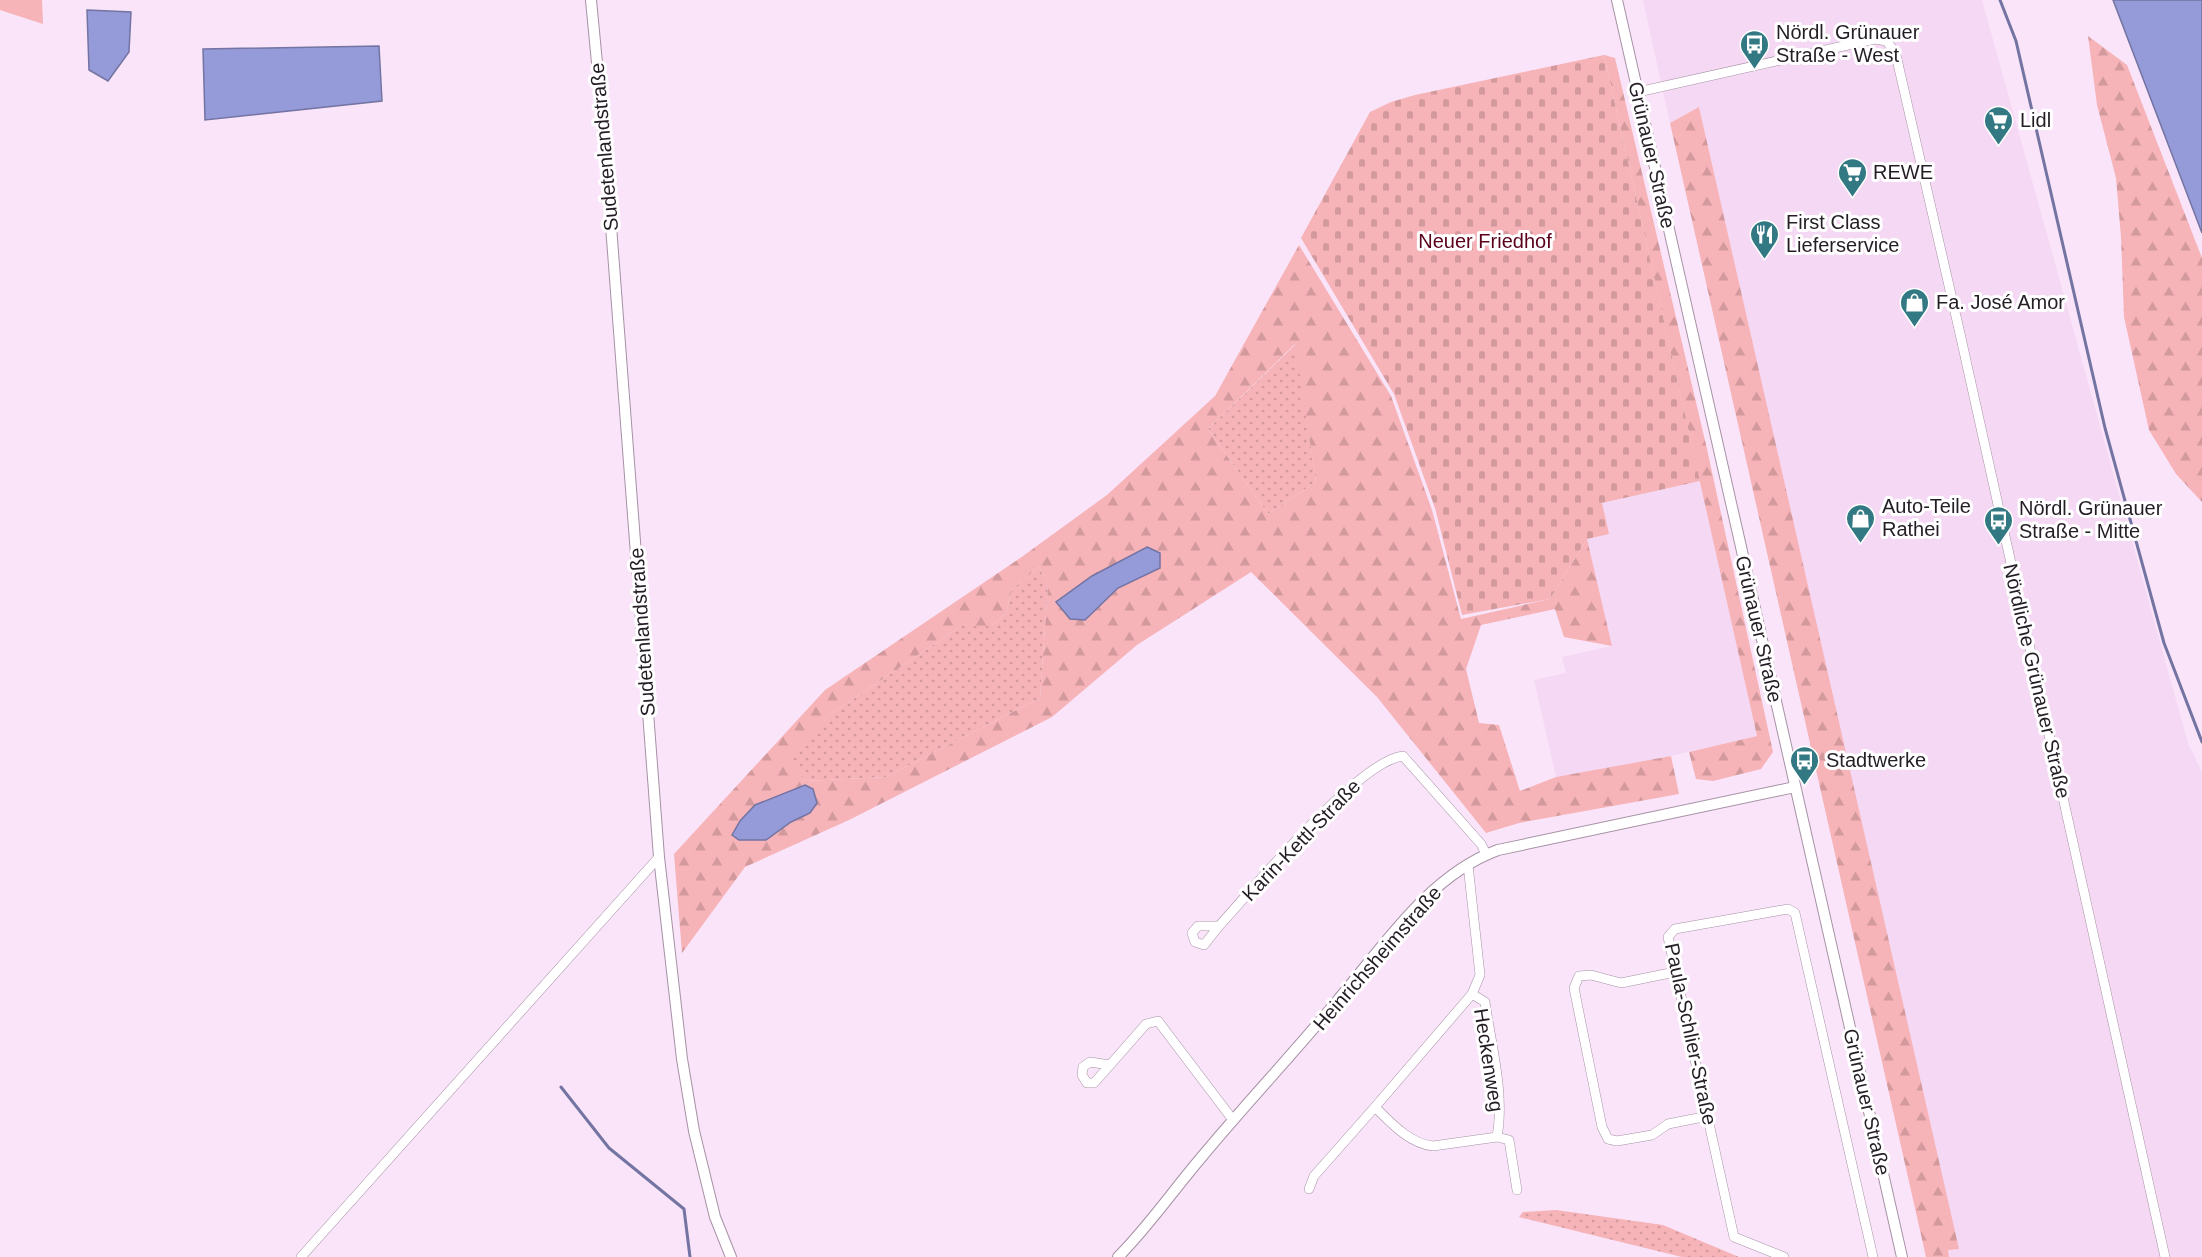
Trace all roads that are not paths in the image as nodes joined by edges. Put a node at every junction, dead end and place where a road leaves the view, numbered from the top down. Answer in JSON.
{"nodes":[{"id":1,"x":591,"y":0,"type":"edge"},
{"id":2,"x":1617,"y":0,"type":"edge"},
{"id":3,"x":1638,"y":92,"type":"junction"},
{"id":4,"x":1795,"y":787,"type":"junction"},
{"id":5,"x":1486,"y":854,"type":"junction"},
{"id":6,"x":659,"y":857,"type":"junction"},
{"id":7,"x":1468,"y":865,"type":"junction"},
{"id":8,"x":1219,"y":926,"type":"dead end"},
{"id":9,"x":1675,"y":972,"type":"junction"},
{"id":10,"x":1472,"y":994,"type":"junction"},
{"id":11,"x":1110,"y":1065,"type":"dead end"},
{"id":12,"x":1375,"y":1107,"type":"junction"},
{"id":13,"x":1708,"y":1116,"type":"junction"},
{"id":14,"x":1233,"y":1120,"type":"junction"},
{"id":15,"x":1497,"y":1137,"type":"junction"},
{"id":16,"x":1309,"y":1189,"type":"dead end"},
{"id":17,"x":1517,"y":1190,"type":"dead end"},
{"id":18,"x":301,"y":1257,"type":"edge"},
{"id":19,"x":731,"y":1257,"type":"edge"},
{"id":20,"x":1118,"y":1257,"type":"edge"},
{"id":21,"x":1784,"y":1257,"type":"edge"},
{"id":22,"x":1873,"y":1257,"type":"edge"},
{"id":23,"x":1902,"y":1257,"type":"edge"},
{"id":24,"x":2165,"y":1257,"type":"edge"}],
"edges":[{"from":1,"to":6,"type":"street","name":"Sudetenlandstraße"},
{"from":2,"to":3,"type":"street","name":"Grünauer Straße"},
{"from":3,"to":4,"type":"street","name":"Grünauer Straße"},
{"from":3,"to":24,"type":"street","name":"Nördliche Grünauer Straße"},
{"from":4,"to":5,"type":"street","name":"Heinrichsheimstraße"},
{"from":4,"to":23,"type":"street","name":"Grünauer Straße"},
{"from":5,"to":7,"type":"street","name":"Heinrichsheimstraße"},
{"from":5,"to":8,"type":"street","name":"Karin-Kettl-Straße"},
{"from":6,"to":18,"type":"street"},
{"from":6,"to":19,"type":"street","name":"Sudetenlandstraße"},
{"from":7,"to":10,"type":"street","name":"Heckenweg"},
{"from":7,"to":14,"type":"street","name":"Heinrichsheimstraße"},
{"from":9,"to":13,"type":"street","name":"Paula-Schlier-Straße"},
{"from":9,"to":13,"type":"street"},
{"from":9,"to":22,"type":"street","name":"Paula-Schlier-Straße"},
{"from":10,"to":12,"type":"street","name":"Heckenweg"},
{"from":10,"to":15,"type":"street","name":"Heckenweg"},
{"from":11,"to":14,"type":"street"},
{"from":12,"to":15,"type":"street","name":"Heckenweg"},
{"from":12,"to":16,"type":"street","name":"Heckenweg"},
{"from":13,"to":21,"type":"street","name":"Paula-Schlier-Straße"},
{"from":14,"to":20,"type":"street","name":"Heinrichsheimstraße"},
{"from":15,"to":17,"type":"street"}]}
